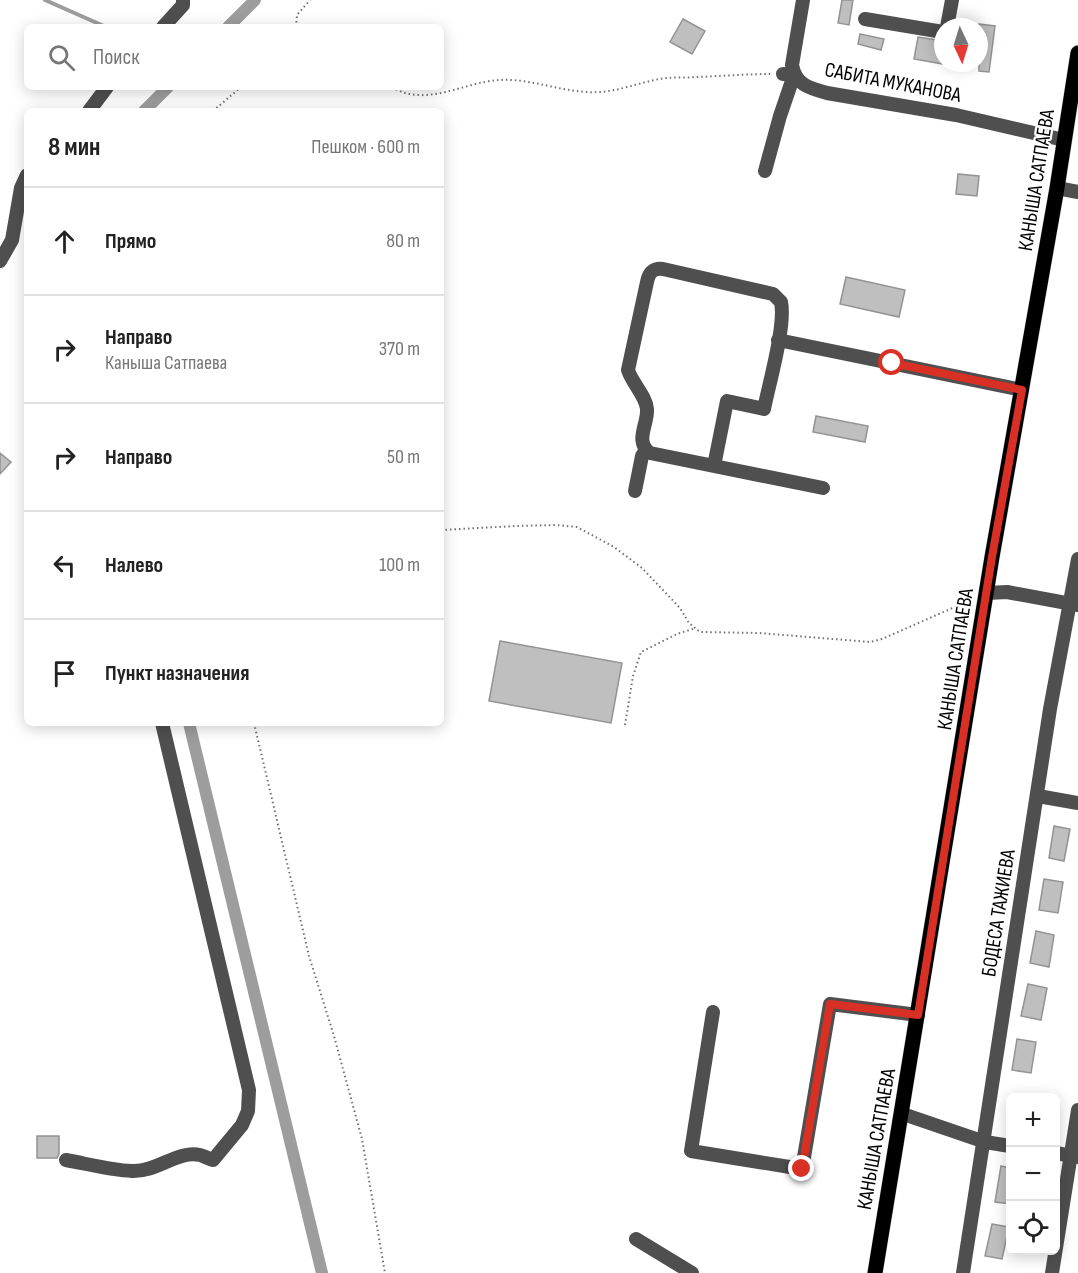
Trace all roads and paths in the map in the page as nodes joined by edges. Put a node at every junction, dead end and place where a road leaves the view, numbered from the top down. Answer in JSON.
{"nodes":[{"id":1,"x":183,"y":0,"type":"edge"},
{"id":2,"x":310,"y":0,"type":"edge"},
{"id":3,"x":803,"y":0,"type":"edge"},
{"id":4,"x":952,"y":0,"type":"edge"},
{"id":5,"x":865,"y":18,"type":"dead end"},
{"id":6,"x":949,"y":18,"type":"edge"},
{"id":7,"x":166,"y":24,"type":"edge"},
{"id":8,"x":296,"y":24,"type":"edge"},
{"id":9,"x":934,"y":30,"type":"edge"},
{"id":10,"x":1078,"y":53,"type":"edge"},
{"id":11,"x":789,"y":75,"type":"junction"},
{"id":12,"x":105,"y":90,"type":"edge"},
{"id":13,"x":237,"y":90,"type":"edge"},
{"id":14,"x":400,"y":90,"type":"edge"},
{"id":15,"x":91,"y":108,"type":"edge"},
{"id":16,"x":216,"y":108,"type":"edge"},
{"id":17,"x":1064,"y":140,"type":"junction"},
{"id":18,"x":765,"y":171,"type":"dead end"},
{"id":19,"x":24,"y":182,"type":"edge"},
{"id":20,"x":1058,"y":188,"type":"junction"},
{"id":21,"x":1078,"y":192,"type":"edge"},
{"id":22,"x":0,"y":261,"type":"edge"},
{"id":23,"x":778,"y":340,"type":"junction"},
{"id":24,"x":1022,"y":390,"type":"junction"},
{"id":25,"x":646,"y":450,"type":"junction"},
{"id":26,"x":714,"y":466,"type":"junction"},
{"id":27,"x":823,"y":488,"type":"dead end"},
{"id":28,"x":635,"y":491,"type":"dead end"},
{"id":29,"x":444,"y":530,"type":"edge"},
{"id":30,"x":1078,"y":560,"type":"edge"},
{"id":31,"x":987,"y":593,"type":"junction"},
{"id":32,"x":1074,"y":605,"type":"edge"},
{"id":33,"x":696,"y":628,"type":"junction"},
{"id":34,"x":625,"y":725,"type":"dead end"},
{"id":35,"x":163,"y":726,"type":"edge"},
{"id":36,"x":255,"y":726,"type":"edge"},
{"id":37,"x":1038,"y":796,"type":"junction"},
{"id":38,"x":1078,"y":803,"type":"edge"},
{"id":39,"x":713,"y":1012,"type":"dead end"},
{"id":40,"x":918,"y":1015,"type":"junction"},
{"id":41,"x":1078,"y":1110,"type":"edge"},
{"id":42,"x":903,"y":1114,"type":"junction"},
{"id":43,"x":985,"y":1142,"type":"junction"},
{"id":44,"x":1006,"y":1145,"type":"edge"},
{"id":45,"x":1060,"y":1154,"type":"edge"},
{"id":46,"x":1075,"y":1156,"type":"edge"},
{"id":47,"x":66,"y":1160,"type":"dead end"},
{"id":48,"x":636,"y":1239,"type":"dead end"},
{"id":49,"x":385,"y":1273,"type":"edge"},
{"id":50,"x":692,"y":1273,"type":"edge"},
{"id":51,"x":875,"y":1273,"type":"edge"},
{"id":52,"x":963,"y":1273,"type":"edge"},
{"id":53,"x":1052,"y":1273,"type":"edge"}],
"edges":[{"from":1,"to":7,"type":"street"},
{"from":2,"to":8,"type":"path"},
{"from":3,"to":11,"type":"street","name":"САБИТА МУКАНОВА"},
{"from":4,"to":6,"type":"street"},
{"from":5,"to":9,"type":"street"},
{"from":10,"to":17,"type":"main road","name":"КАНЫША САТПАЕВА"},
{"from":11,"to":14,"type":"path"},
{"from":11,"to":17,"type":"street","name":"САБИТА МУКАНОВА"},
{"from":11,"to":18,"type":"street"},
{"from":12,"to":15,"type":"street"},
{"from":13,"to":16,"type":"path"},
{"from":17,"to":20,"type":"main road","name":"КАНЫША САТПАЕВА"},
{"from":19,"to":22,"type":"street"},
{"from":20,"to":21,"type":"street"},
{"from":20,"to":24,"type":"main road","name":"КАНЫША САТПАЕВА"},
{"from":23,"to":24,"type":"street"},
{"from":23,"to":25,"type":"street"},
{"from":23,"to":26,"type":"street"},
{"from":24,"to":31,"type":"main road","name":"КАНЫША САТПАЕВА"},
{"from":25,"to":26,"type":"street"},
{"from":25,"to":28,"type":"street"},
{"from":26,"to":27,"type":"street"},
{"from":29,"to":33,"type":"path"},
{"from":30,"to":32,"type":"street","name":"БОДЕСА ТАЖИЕВА"},
{"from":31,"to":32,"type":"street"},
{"from":31,"to":33,"type":"path"},
{"from":31,"to":40,"type":"main road","name":"КАНЫША САТПАЕВА"},
{"from":32,"to":37,"type":"street","name":"БОДЕСА ТАЖИЕВА"},
{"from":33,"to":34,"type":"path"},
{"from":35,"to":47,"type":"street"},
{"from":36,"to":49,"type":"path"},
{"from":37,"to":38,"type":"street"},
{"from":37,"to":43,"type":"street","name":"БОДЕСА ТАЖИЕВА"},
{"from":39,"to":40,"type":"street"},
{"from":40,"to":42,"type":"main road","name":"КАНЫША САТПАЕВА"},
{"from":41,"to":46,"type":"street"},
{"from":42,"to":43,"type":"street"},
{"from":42,"to":51,"type":"main road","name":"КАНЫША САТПАЕВА"},
{"from":43,"to":44,"type":"street"},
{"from":43,"to":52,"type":"street","name":"БОДЕСА ТАЖИЕВА"},
{"from":45,"to":46,"type":"street"},
{"from":46,"to":53,"type":"street"},
{"from":48,"to":50,"type":"street"}]}
